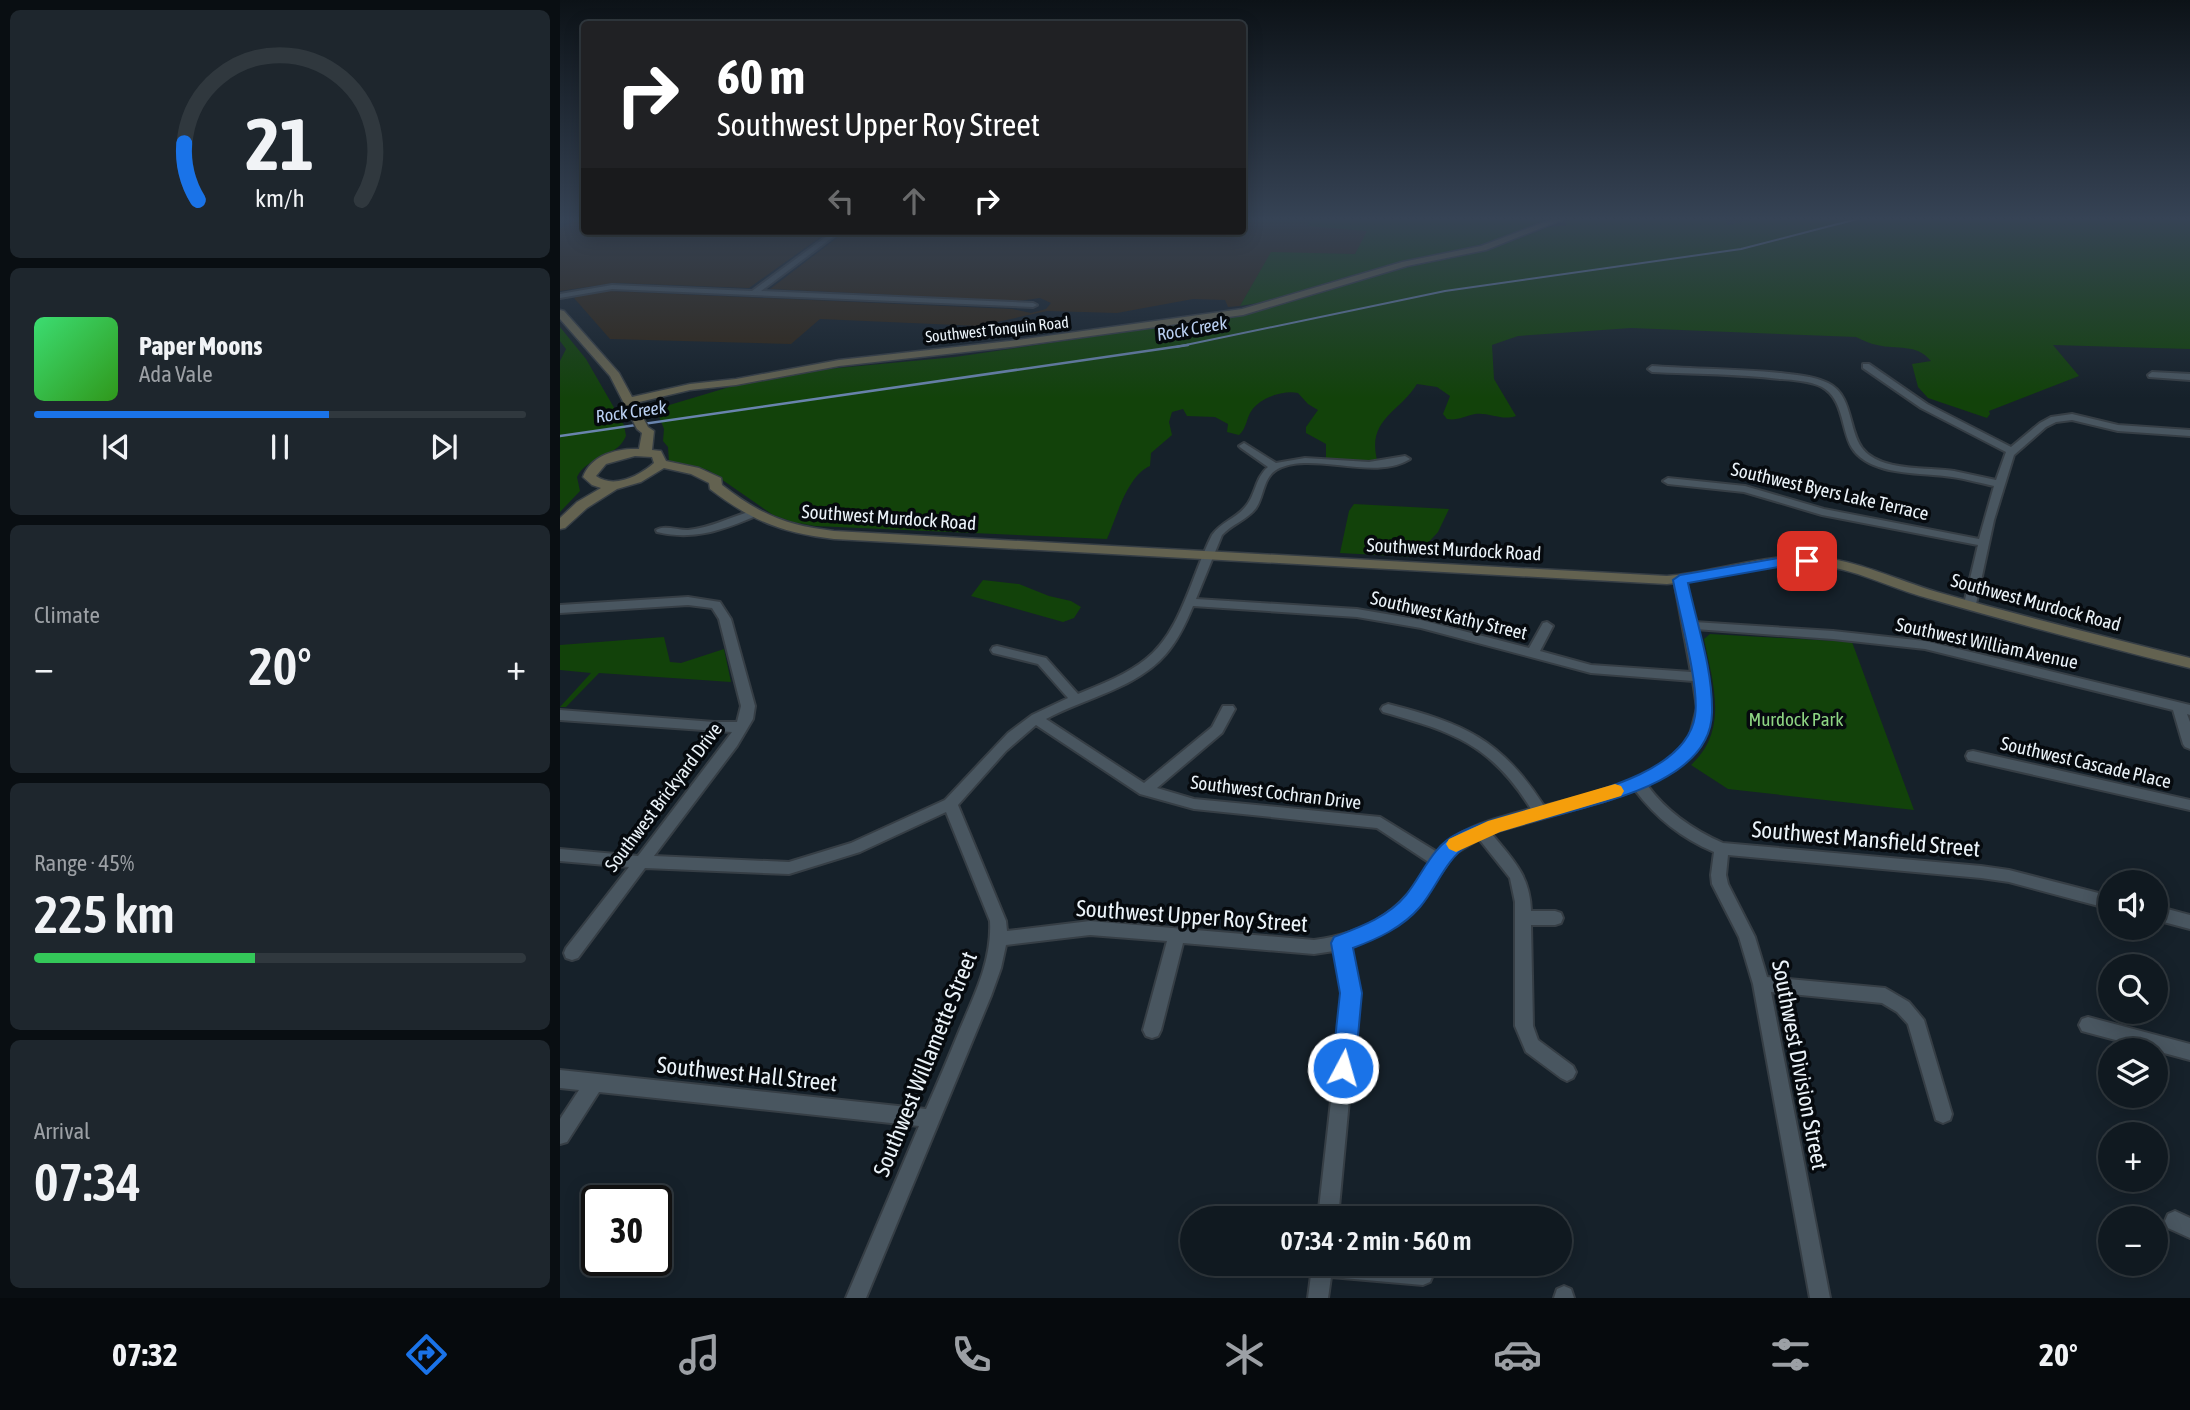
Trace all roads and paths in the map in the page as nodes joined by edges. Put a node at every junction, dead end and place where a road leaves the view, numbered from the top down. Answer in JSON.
{"nodes":[{"id":1,"x":775,"y":278,"type":"edge"},
{"id":2,"x":1359,"y":278,"type":"edge"},
{"id":3,"x":754,"y":293,"type":"junction"},
{"id":4,"x":560,"y":296,"type":"edge"},
{"id":5,"x":1033,"y":305,"type":"dead end"},
{"id":6,"x":560,"y":313,"type":"edge"},
{"id":7,"x":1866,"y":366,"type":"dead end"},
{"id":8,"x":1652,"y":369,"type":"dead end"},
{"id":9,"x":2152,"y":375,"type":"dead end"},
{"id":10,"x":2190,"y":377,"type":"edge"},
{"id":11,"x":630,"y":401,"type":"junction"},
{"id":12,"x":643,"y":429,"type":"junction"},
{"id":13,"x":2190,"y":433,"type":"edge"},
{"id":14,"x":1244,"y":446,"type":"dead end"},
{"id":15,"x":2011,"y":451,"type":"junction"},
{"id":16,"x":648,"y":452,"type":"junction"},
{"id":17,"x":620,"y":454,"type":"junction"},
{"id":18,"x":1405,"y":459,"type":"dead end"},
{"id":19,"x":661,"y":464,"type":"junction"},
{"id":20,"x":1275,"y":467,"type":"junction"},
{"id":21,"x":647,"y":475,"type":"junction"},
{"id":22,"x":1668,"y":481,"type":"dead end"},
{"id":23,"x":595,"y":482,"type":"junction"},
{"id":24,"x":616,"y":484,"type":"junction"},
{"id":25,"x":2000,"y":484,"type":"junction"},
{"id":26,"x":715,"y":486,"type":"junction"},
{"id":27,"x":582,"y":505,"type":"junction"},
{"id":28,"x":752,"y":514,"type":"junction"},
{"id":29,"x":560,"y":525,"type":"edge"},
{"id":30,"x":661,"y":530,"type":"dead end"},
{"id":31,"x":1983,"y":543,"type":"junction"},
{"id":32,"x":1209,"y":554,"type":"junction"},
{"id":33,"x":1680,"y":580,"type":"junction"},
{"id":34,"x":1188,"y":602,"type":"junction"},
{"id":35,"x":1970,"y":604,"type":"junction"},
{"id":36,"x":560,"y":609,"type":"edge"},
{"id":37,"x":1689,"y":625,"type":"junction"},
{"id":38,"x":1547,"y":626,"type":"dead end"},
{"id":39,"x":997,"y":650,"type":"dead end"},
{"id":40,"x":1532,"y":654,"type":"junction"},
{"id":41,"x":2190,"y":663,"type":"edge"},
{"id":42,"x":1700,"y":677,"type":"junction"},
{"id":43,"x":1075,"y":698,"type":"junction"},
{"id":44,"x":1228,"y":709,"type":"dead end"},
{"id":45,"x":1388,"y":709,"type":"dead end"},
{"id":46,"x":2185,"y":709,"type":"edge"},
{"id":47,"x":560,"y":715,"type":"edge"},
{"id":48,"x":1036,"y":719,"type":"junction"},
{"id":49,"x":742,"y":727,"type":"junction"},
{"id":50,"x":2190,"y":744,"type":"edge"},
{"id":51,"x":1973,"y":756,"type":"dead end"},
{"id":52,"x":1638,"y":784,"type":"junction"},
{"id":53,"x":1145,"y":790,"type":"junction"},
{"id":54,"x":950,"y":804,"type":"junction"},
{"id":55,"x":2190,"y":806,"type":"edge"},
{"id":56,"x":1540,"y":812,"type":"junction"},
{"id":57,"x":1481,"y":831,"type":"junction"},
{"id":58,"x":1723,"y":849,"type":"junction"},
{"id":59,"x":560,"y":855,"type":"edge"},
{"id":60,"x":1439,"y":861,"type":"junction"},
{"id":61,"x":642,"y":862,"type":"junction"},
{"id":62,"x":2098,"y":899,"type":"edge"},
{"id":63,"x":2168,"y":916,"type":"edge"},
{"id":64,"x":1524,"y":918,"type":"junction"},
{"id":65,"x":1555,"y":918,"type":"dead end"},
{"id":66,"x":2190,"y":922,"type":"edge"},
{"id":67,"x":1177,"y":936,"type":"junction"},
{"id":68,"x":1000,"y":939,"type":"junction"},
{"id":69,"x":1341,"y":943,"type":"junction"},
{"id":70,"x":572,"y":953,"type":"dead end"},
{"id":71,"x":1761,"y":985,"type":"junction"},
{"id":72,"x":2088,"y":1025,"type":"dead end"},
{"id":73,"x":1152,"y":1030,"type":"dead end"},
{"id":74,"x":2190,"y":1052,"type":"edge"},
{"id":75,"x":1567,"y":1072,"type":"dead end"},
{"id":76,"x":560,"y":1079,"type":"edge"},
{"id":77,"x":595,"y":1083,"type":"junction"},
{"id":78,"x":1943,"y":1114,"type":"dead end"},
{"id":79,"x":930,"y":1118,"type":"junction"},
{"id":80,"x":560,"y":1135,"type":"edge"},
{"id":81,"x":1329,"y":1206,"type":"edge"},
{"id":82,"x":1317,"y":1276,"type":"edge"},
{"id":83,"x":856,"y":1298,"type":"edge"},
{"id":84,"x":1318,"y":1298,"type":"edge"},
{"id":85,"x":1820,"y":1298,"type":"edge"}],
"edges":[{"from":1,"to":3,"type":"street"},
{"from":2,"to":11,"type":"main road","name":"Southwest Tonquin Road"},
{"from":3,"to":4,"type":"street"},
{"from":3,"to":5,"type":"street"},
{"from":6,"to":11,"type":"main road"},
{"from":7,"to":15,"type":"street"},
{"from":8,"to":25,"type":"street"},
{"from":9,"to":10,"type":"street"},
{"from":11,"to":12,"type":"main road"},
{"from":12,"to":16,"type":"main road"},
{"from":12,"to":17,"type":"main road"},
{"from":13,"to":15,"type":"street"},
{"from":14,"to":20,"type":"street"},
{"from":15,"to":25,"type":"street"},
{"from":16,"to":17,"type":"main road"},
{"from":16,"to":19,"type":"main road"},
{"from":17,"to":23,"type":"main road"},
{"from":18,"to":20,"type":"street"},
{"from":19,"to":21,"type":"main road"},
{"from":19,"to":26,"type":"main road","name":"Southwest Murdock Road"},
{"from":20,"to":32,"type":"street"},
{"from":21,"to":24,"type":"main road"},
{"from":21,"to":26,"type":"main road","name":"Southwest Murdock Road"},
{"from":22,"to":31,"type":"street","name":"Southwest Byers Lake Terrace"},
{"from":23,"to":24,"type":"main road"},
{"from":23,"to":27,"type":"main road"},
{"from":24,"to":27,"type":"main road"},
{"from":25,"to":31,"type":"street"},
{"from":26,"to":28,"type":"main road","name":"Southwest Murdock Road"},
{"from":27,"to":29,"type":"main road"},
{"from":28,"to":30,"type":"street"},
{"from":28,"to":32,"type":"main road","name":"Southwest Murdock Road"},
{"from":31,"to":35,"type":"street"},
{"from":32,"to":33,"type":"main road","name":"Southwest Murdock Road"},
{"from":32,"to":34,"type":"street"},
{"from":33,"to":35,"type":"main road","name":"Southwest Murdock Road"},
{"from":33,"to":37,"type":"street","name":"Southwest Upper Roy Street"},
{"from":34,"to":40,"type":"street","name":"Southwest Kathy Street"},
{"from":34,"to":43,"type":"street"},
{"from":35,"to":41,"type":"main road","name":"Southwest Murdock Road"},
{"from":36,"to":49,"type":"street","name":"Southwest Brickyard Drive"},
{"from":37,"to":42,"type":"street","name":"Southwest Upper Roy Street"},
{"from":37,"to":46,"type":"street","name":"Southwest William Avenue"},
{"from":38,"to":40,"type":"street"},
{"from":39,"to":43,"type":"street"},
{"from":40,"to":42,"type":"street","name":"Southwest Kathy Street"},
{"from":42,"to":52,"type":"street","name":"Southwest Upper Roy Street"},
{"from":43,"to":48,"type":"street"},
{"from":44,"to":53,"type":"street"},
{"from":45,"to":56,"type":"street"},
{"from":46,"to":50,"type":"street"},
{"from":47,"to":49,"type":"street"},
{"from":48,"to":53,"type":"street","name":"Southwest Cochran Drive"},
{"from":48,"to":54,"type":"street"},
{"from":49,"to":61,"type":"street","name":"Southwest Brickyard Drive"},
{"from":51,"to":55,"type":"street","name":"Southwest Cascade Place"},
{"from":52,"to":56,"type":"street","name":"Southwest Upper Roy Street"},
{"from":52,"to":58,"type":"street","name":"Southwest Mansfield Street"},
{"from":53,"to":60,"type":"street","name":"Southwest Cochran Drive"},
{"from":54,"to":61,"type":"street"},
{"from":54,"to":68,"type":"street","name":"Southwest Willamette Street"},
{"from":56,"to":57,"type":"street","name":"Southwest Upper Roy Street"},
{"from":57,"to":60,"type":"street","name":"Southwest Upper Roy Street"},
{"from":57,"to":64,"type":"street"},
{"from":58,"to":62,"type":"street","name":"Southwest Mansfield Street"},
{"from":58,"to":71,"type":"street","name":"Southwest Division Street"},
{"from":59,"to":61,"type":"street"},
{"from":60,"to":69,"type":"street","name":"Southwest Upper Roy Street"},
{"from":61,"to":70,"type":"street","name":"Southwest Brickyard Drive"},
{"from":63,"to":66,"type":"street"},
{"from":64,"to":65,"type":"street"},
{"from":64,"to":75,"type":"street"},
{"from":67,"to":68,"type":"street","name":"Southwest Upper Roy Street"},
{"from":67,"to":69,"type":"street","name":"Southwest Upper Roy Street"},
{"from":67,"to":73,"type":"street"},
{"from":68,"to":79,"type":"street","name":"Southwest Willamette Street"},
{"from":69,"to":81,"type":"street"},
{"from":71,"to":78,"type":"street"},
{"from":71,"to":85,"type":"street","name":"Southwest Division Street"},
{"from":72,"to":74,"type":"street"},
{"from":76,"to":77,"type":"street","name":"Southwest Hall Street"},
{"from":77,"to":79,"type":"street","name":"Southwest Hall Street"},
{"from":77,"to":80,"type":"street"},
{"from":79,"to":83,"type":"street","name":"Southwest Willamette Street"},
{"from":82,"to":84,"type":"street"}]}
